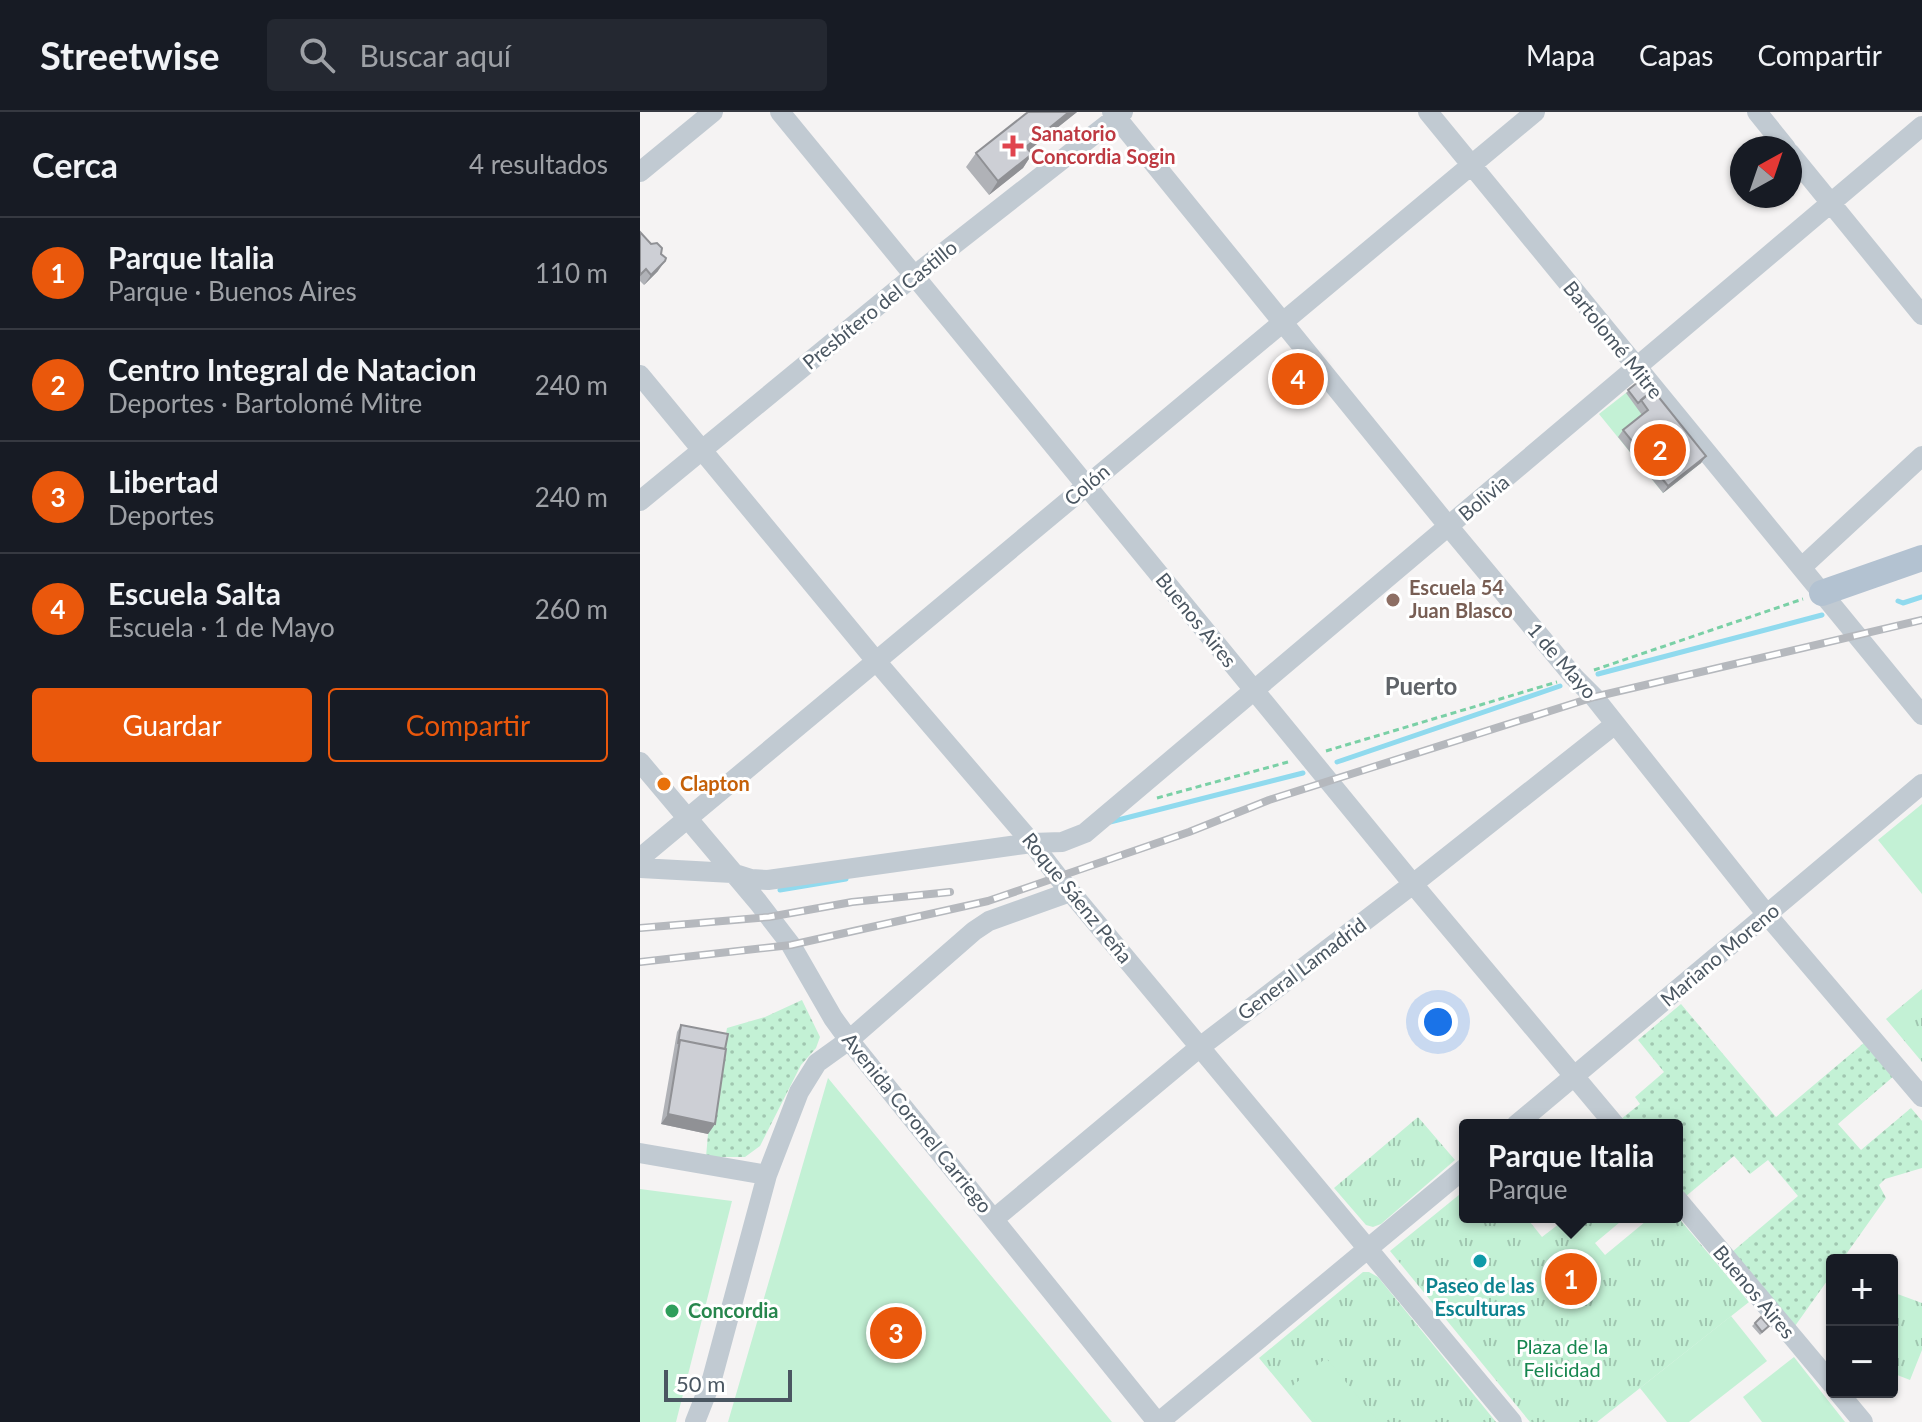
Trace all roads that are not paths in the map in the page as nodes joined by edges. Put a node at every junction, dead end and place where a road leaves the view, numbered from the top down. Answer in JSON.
{"nodes":[{"id":1,"x":713,"y":112,"type":"edge"},
{"id":2,"x":780,"y":112,"type":"edge"},
{"id":3,"x":1428,"y":112,"type":"edge"},
{"id":4,"x":1535,"y":112,"type":"edge"},
{"id":5,"x":1757,"y":112,"type":"edge"},
{"id":6,"x":1117,"y":114,"type":"edge"},
{"id":7,"x":1922,"y":126,"type":"edge"},
{"id":8,"x":1776,"y":136,"type":"edge"},
{"id":9,"x":1471,"y":165,"type":"junction"},
{"id":10,"x":1802,"y":168,"type":"edge"},
{"id":11,"x":640,"y":172,"type":"edge"},
{"id":12,"x":1830,"y":203,"type":"junction"},
{"id":13,"x":915,"y":275,"type":"junction"},
{"id":14,"x":1922,"y":315,"type":"edge"},
{"id":15,"x":1282,"y":322,"type":"junction"},
{"id":16,"x":1636,"y":369,"type":"junction"},
{"id":17,"x":640,"y":375,"type":"edge"},
{"id":18,"x":703,"y":450,"type":"junction"},
{"id":19,"x":1922,"y":456,"type":"edge"},
{"id":20,"x":1086,"y":486,"type":"junction"},
{"id":21,"x":640,"y":501,"type":"edge"},
{"id":22,"x":1449,"y":527,"type":"junction"},
{"id":23,"x":1922,"y":558,"type":"edge"},
{"id":24,"x":1802,"y":567,"type":"junction"},
{"id":25,"x":1922,"y":575,"type":"edge"},
{"id":26,"x":1827,"y":599,"type":"junction"},
{"id":27,"x":876,"y":661,"type":"junction"},
{"id":28,"x":1254,"y":691,"type":"junction"},
{"id":29,"x":1922,"y":715,"type":"edge"},
{"id":30,"x":1614,"y":725,"type":"junction"},
{"id":31,"x":640,"y":762,"type":"edge"},
{"id":32,"x":1922,"y":784,"type":"edge"},
{"id":33,"x":686,"y":819,"type":"junction"},
{"id":34,"x":1032,"y":843,"type":"junction"},
{"id":35,"x":640,"y":858,"type":"edge"},
{"id":36,"x":640,"y":868,"type":"edge"},
{"id":37,"x":732,"y":873,"type":"junction"},
{"id":38,"x":1413,"y":884,"type":"junction"},
{"id":39,"x":1070,"y":892,"type":"junction"},
{"id":40,"x":1768,"y":916,"type":"junction"},
{"id":41,"x":849,"y":1040,"type":"junction"},
{"id":42,"x":1200,"y":1047,"type":"junction"},
{"id":43,"x":1574,"y":1076,"type":"junction"},
{"id":44,"x":1922,"y":1097,"type":"edge"},
{"id":45,"x":1523,"y":1119,"type":"edge"},
{"id":46,"x":1610,"y":1119,"type":"edge"},
{"id":47,"x":640,"y":1153,"type":"edge"},
{"id":48,"x":1459,"y":1173,"type":"edge"},
{"id":49,"x":767,"y":1175,"type":"junction"},
{"id":50,"x":1683,"y":1206,"type":"edge"},
{"id":51,"x":994,"y":1219,"type":"junction"},
{"id":52,"x":1367,"y":1250,"type":"junction"},
{"id":53,"x":1826,"y":1377,"type":"edge"},
{"id":54,"x":1843,"y":1398,"type":"edge"},
{"id":55,"x":695,"y":1422,"type":"edge"},
{"id":56,"x":1158,"y":1422,"type":"edge"},
{"id":57,"x":1512,"y":1422,"type":"edge"},
{"id":58,"x":1863,"y":1422,"type":"edge"}],
"edges":[{"from":1,"to":11,"type":"street"},
{"from":2,"to":13,"type":"street","name":"Buenos Aires"},
{"from":3,"to":9,"type":"street","name":"Bartolomé Mitre"},
{"from":4,"to":9,"type":"street","name":"Colón"},
{"from":5,"to":8,"type":"street"},
{"from":6,"to":13,"type":"street","name":"Presbítero del Castillo"},
{"from":6,"to":15,"type":"street","name":"1 de Mayo"},
{"from":7,"to":12,"type":"street","name":"Bolivia"},
{"from":9,"to":15,"type":"street","name":"Colón"},
{"from":9,"to":16,"type":"street","name":"Bartolomé Mitre"},
{"from":10,"to":12,"type":"street"},
{"from":12,"to":14,"type":"street"},
{"from":12,"to":16,"type":"street","name":"Bolivia"},
{"from":13,"to":18,"type":"street","name":"Presbítero del Castillo"},
{"from":13,"to":20,"type":"street","name":"Buenos Aires"},
{"from":15,"to":20,"type":"street","name":"Colón"},
{"from":15,"to":22,"type":"street","name":"1 de Mayo"},
{"from":16,"to":22,"type":"street","name":"Bolivia"},
{"from":16,"to":24,"type":"street","name":"Bartolomé Mitre"},
{"from":17,"to":18,"type":"street","name":"Roque Sáenz Peña"},
{"from":18,"to":21,"type":"street","name":"Presbítero del Castillo"},
{"from":18,"to":27,"type":"street","name":"Roque Sáenz Peña"},
{"from":19,"to":24,"type":"street"},
{"from":20,"to":27,"type":"street","name":"Colón"},
{"from":20,"to":28,"type":"street","name":"Buenos Aires"},
{"from":22,"to":28,"type":"street","name":"Bolivia"},
{"from":22,"to":30,"type":"street","name":"1 de Mayo"},
{"from":23,"to":26,"type":"main road"},
{"from":24,"to":26,"type":"street","name":"Bartolomé Mitre"},
{"from":25,"to":26,"type":"main road"},
{"from":26,"to":29,"type":"street","name":"Bartolomé Mitre"},
{"from":27,"to":33,"type":"street","name":"Colón"},
{"from":27,"to":34,"type":"street","name":"Roque Sáenz Peña"},
{"from":28,"to":34,"type":"street","name":"Bolivia"},
{"from":28,"to":38,"type":"street","name":"Buenos Aires"},
{"from":30,"to":38,"type":"street","name":"General Lamadrid"},
{"from":30,"to":40,"type":"street","name":"1 de Mayo"},
{"from":31,"to":33,"type":"street","name":"Avenida Coronel Carriego"},
{"from":32,"to":40,"type":"street","name":"Mariano Moreno"},
{"from":33,"to":35,"type":"street","name":"Colón"},
{"from":33,"to":37,"type":"street","name":"Avenida Coronel Carriego"},
{"from":34,"to":37,"type":"street","name":"Bolivia"},
{"from":34,"to":39,"type":"street","name":"Roque Sáenz Peña"},
{"from":36,"to":37,"type":"street","name":"Bolivia"},
{"from":37,"to":41,"type":"street","name":"Avenida Coronel Carriego"},
{"from":38,"to":42,"type":"street","name":"General Lamadrid"},
{"from":38,"to":43,"type":"street","name":"Buenos Aires"},
{"from":39,"to":41,"type":"street"},
{"from":39,"to":42,"type":"street","name":"Roque Sáenz Peña"},
{"from":40,"to":43,"type":"street","name":"Mariano Moreno"},
{"from":40,"to":44,"type":"street","name":"1 de Mayo"},
{"from":41,"to":49,"type":"street"},
{"from":41,"to":51,"type":"street","name":"Avenida Coronel Carriego"},
{"from":42,"to":51,"type":"street","name":"General Lamadrid"},
{"from":42,"to":52,"type":"street","name":"Roque Sáenz Peña"},
{"from":43,"to":45,"type":"street","name":"Mariano Moreno"},
{"from":43,"to":46,"type":"street","name":"Buenos Aires"},
{"from":47,"to":49,"type":"street"},
{"from":48,"to":52,"type":"street"},
{"from":49,"to":55,"type":"street"},
{"from":50,"to":53,"type":"street","name":"Buenos Aires"},
{"from":51,"to":56,"type":"street","name":"Avenida Coronel Carriego"},
{"from":52,"to":56,"type":"street"},
{"from":52,"to":57,"type":"street","name":"Roque Sáenz Peña"},
{"from":54,"to":58,"type":"street"}]}
